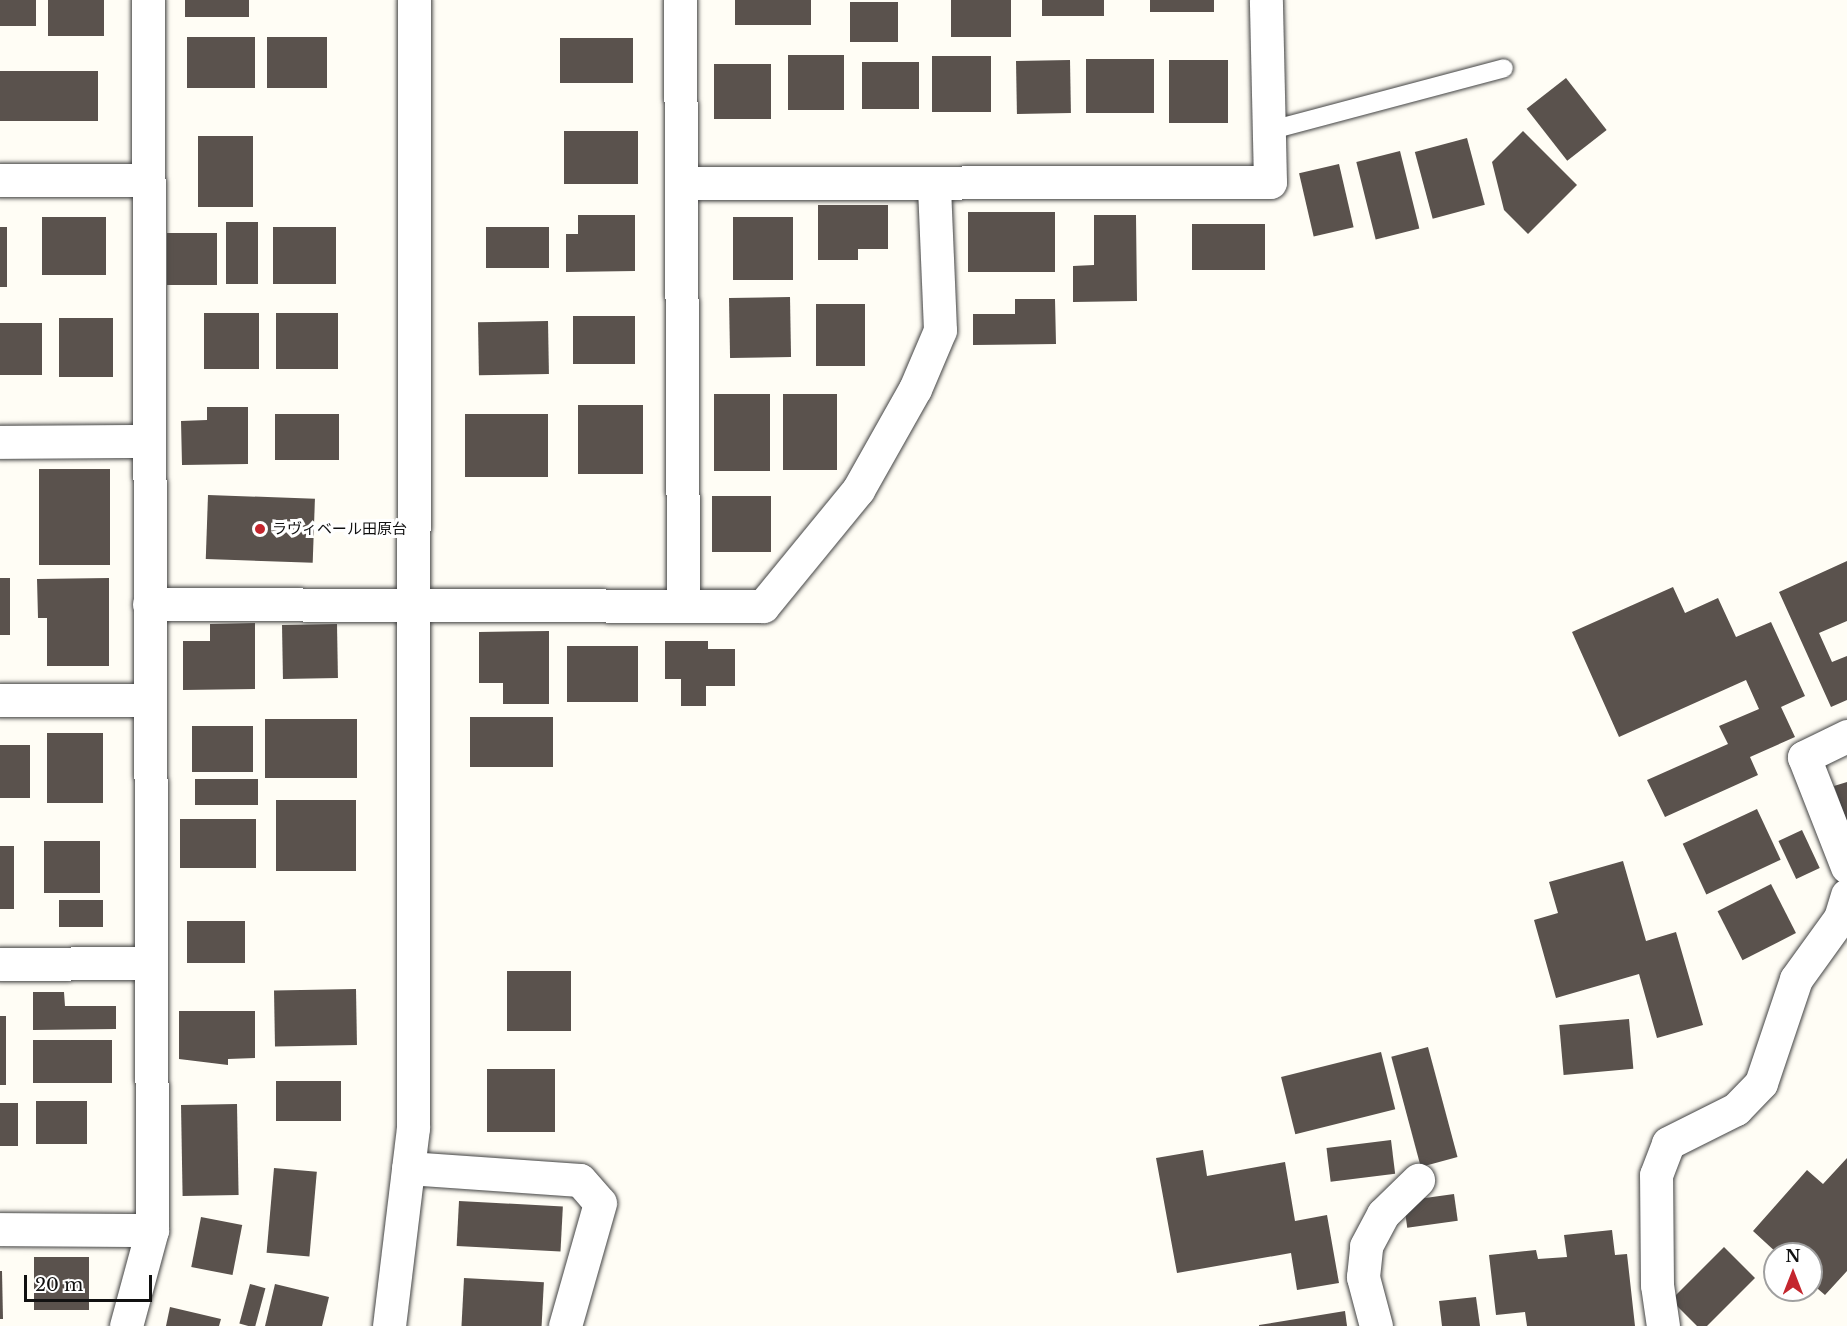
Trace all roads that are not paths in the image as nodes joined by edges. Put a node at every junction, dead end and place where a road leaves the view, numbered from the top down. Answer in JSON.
{"nodes":[{"id":1,"x":148,"y":0,"type":"edge"},
{"id":2,"x":414,"y":0,"type":"edge"},
{"id":3,"x":680,"y":0,"type":"edge"},
{"id":4,"x":1266,"y":0,"type":"edge"},
{"id":5,"x":1504,"y":68,"type":"dead end"},
{"id":6,"x":1268,"y":131,"type":"junction"},
{"id":7,"x":0,"y":180,"type":"edge"},
{"id":8,"x":148,"y":180,"type":"junction"},
{"id":9,"x":682,"y":183,"type":"junction"},
{"id":10,"x":934,"y":186,"type":"junction"},
{"id":11,"x":149,"y":441,"type":"junction"},
{"id":12,"x":0,"y":442,"type":"edge"},
{"id":13,"x":683,"y":603,"type":"junction"},
{"id":14,"x":149,"y":604,"type":"junction"},
{"id":15,"x":414,"y":606,"type":"junction"},
{"id":16,"x":0,"y":700,"type":"edge"},
{"id":17,"x":149,"y":700,"type":"junction"},
{"id":18,"x":1847,"y":736,"type":"edge"},
{"id":19,"x":1847,"y":867,"type":"edge"},
{"id":20,"x":1847,"y":895,"type":"edge"},
{"id":21,"x":150,"y":963,"type":"junction"},
{"id":22,"x":0,"y":964,"type":"edge"},
{"id":23,"x":408,"y":1168,"type":"junction"},
{"id":24,"x":1418,"y":1180,"type":"dead end"},
{"id":25,"x":0,"y":1229,"type":"edge"},
{"id":26,"x":152,"y":1230,"type":"junction"},
{"id":27,"x":126,"y":1326,"type":"edge"},
{"id":28,"x":389,"y":1326,"type":"edge"},
{"id":29,"x":565,"y":1326,"type":"edge"},
{"id":30,"x":1376,"y":1326,"type":"edge"},
{"id":31,"x":1663,"y":1326,"type":"edge"}],
"edges":[{"from":1,"to":8,"type":"street"},
{"from":2,"to":15,"type":"street"},
{"from":3,"to":9,"type":"street"},
{"from":4,"to":6,"type":"street"},
{"from":5,"to":6,"type":"lane"},
{"from":6,"to":10,"type":"street"},
{"from":7,"to":8,"type":"street"},
{"from":8,"to":11,"type":"street"},
{"from":9,"to":10,"type":"street"},
{"from":9,"to":13,"type":"street"},
{"from":10,"to":13,"type":"street"},
{"from":11,"to":12,"type":"street"},
{"from":11,"to":14,"type":"street"},
{"from":13,"to":15,"type":"street"},
{"from":14,"to":15,"type":"street"},
{"from":14,"to":17,"type":"street"},
{"from":15,"to":23,"type":"street"},
{"from":16,"to":17,"type":"street"},
{"from":17,"to":21,"type":"street"},
{"from":18,"to":19,"type":"street"},
{"from":20,"to":31,"type":"street"},
{"from":21,"to":22,"type":"street"},
{"from":21,"to":26,"type":"street"},
{"from":23,"to":28,"type":"street"},
{"from":23,"to":29,"type":"street"},
{"from":24,"to":30,"type":"street"},
{"from":25,"to":26,"type":"street"},
{"from":26,"to":27,"type":"street"}]}
